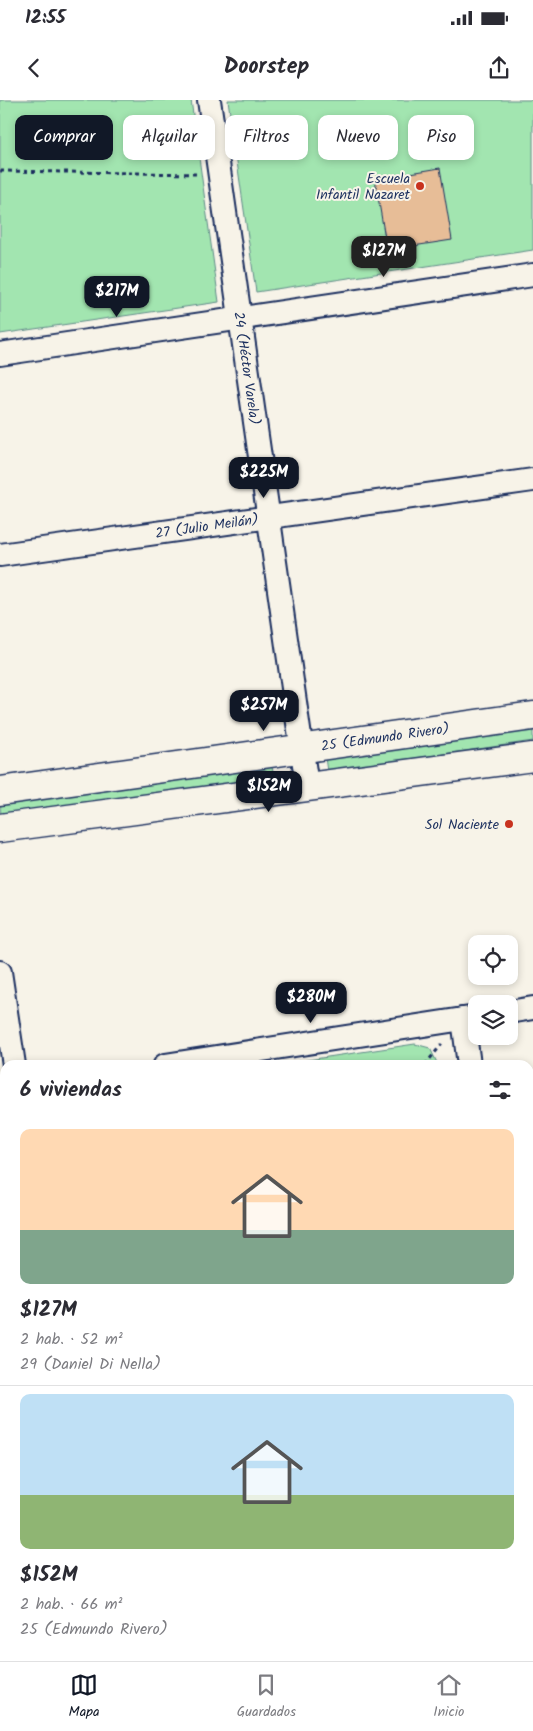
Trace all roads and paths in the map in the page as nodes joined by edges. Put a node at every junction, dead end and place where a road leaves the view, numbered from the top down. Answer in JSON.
{"nodes":[{"id":1,"x":209,"y":100,"type":"edge"},
{"id":2,"x":0,"y":171,"type":"edge"},
{"id":3,"x":219,"y":174,"type":"junction"},
{"id":4,"x":533,"y":275,"type":"edge"},
{"id":5,"x":240,"y":318,"type":"junction"},
{"id":6,"x":0,"y":354,"type":"edge"},
{"id":7,"x":533,"y":480,"type":"edge"},
{"id":8,"x":268,"y":517,"type":"junction"},
{"id":9,"x":0,"y":555,"type":"edge"},
{"id":10,"x":533,"y":716,"type":"edge"},
{"id":11,"x":302,"y":749,"type":"junction"},
{"id":12,"x":533,"y":757,"type":"edge"},
{"id":13,"x":307,"y":786,"type":"junction"},
{"id":14,"x":0,"y":790,"type":"edge"},
{"id":15,"x":0,"y":828,"type":"edge"},
{"id":16,"x":0,"y":972,"type":"edge"},
{"id":17,"x":533,"y":1008,"type":"edge"},
{"id":18,"x":518,"y":1010,"type":"edge"},
{"id":19,"x":468,"y":1018,"type":"edge"},
{"id":20,"x":469,"y":1045,"type":"edge"},
{"id":21,"x":13,"y":1060,"type":"edge"},
{"id":22,"x":197,"y":1060,"type":"edge"},
{"id":23,"x":469,"y":1060,"type":"edge"}],
"edges":[{"from":1,"to":3,"type":"street","name":"24 (Héctor Varela)"},
{"from":2,"to":3,"type":"path"},
{"from":3,"to":5,"type":"street","name":"24 (Héctor Varela)"},
{"from":4,"to":5,"type":"street"},
{"from":5,"to":6,"type":"street"},
{"from":5,"to":8,"type":"street","name":"24 (Héctor Varela)"},
{"from":7,"to":8,"type":"street","name":"27 (Julio Meilán)"},
{"from":8,"to":9,"type":"street","name":"27 (Julio Meilán)"},
{"from":8,"to":11,"type":"street","name":"24 (Héctor Varela)"},
{"from":10,"to":11,"type":"street","name":"25 (Edmundo Rivero)"},
{"from":11,"to":13,"type":"street","name":"24 (Héctor Varela)"},
{"from":11,"to":14,"type":"street","name":"25 (Edmundo Rivero)"},
{"from":12,"to":13,"type":"street"},
{"from":13,"to":15,"type":"street"},
{"from":16,"to":21,"type":"street"},
{"from":17,"to":18,"type":"street"},
{"from":19,"to":22,"type":"street"},
{"from":20,"to":23,"type":"street"}]}
